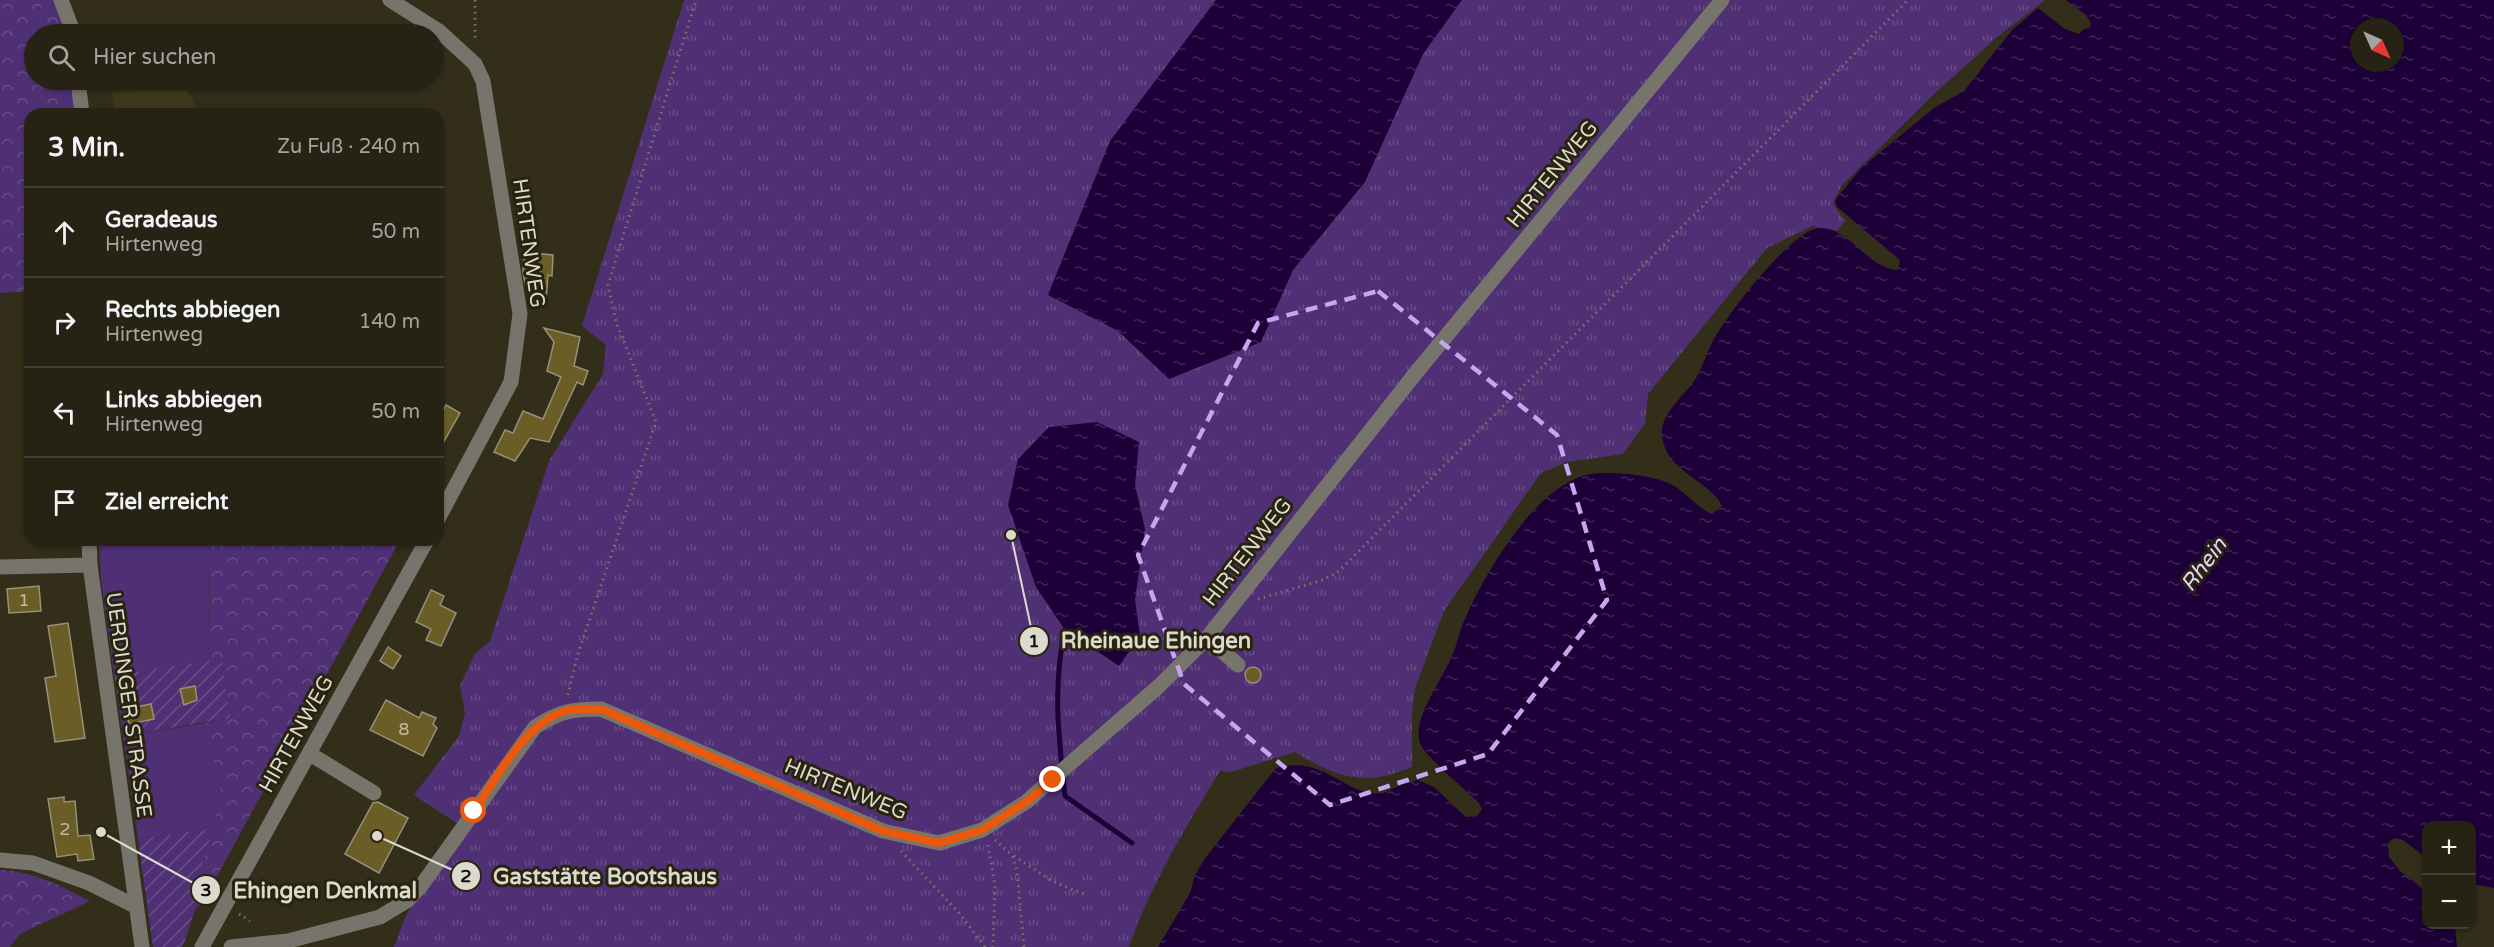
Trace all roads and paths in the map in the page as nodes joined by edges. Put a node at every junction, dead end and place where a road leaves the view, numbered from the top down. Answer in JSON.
{"nodes":[{"id":1,"x":61,"y":0,"type":"edge"},
{"id":2,"x":390,"y":0,"type":"edge"},
{"id":3,"x":475,"y":0,"type":"edge"},
{"id":4,"x":696,"y":0,"type":"edge"},
{"id":5,"x":1722,"y":0,"type":"edge"},
{"id":6,"x":1908,"y":0,"type":"edge"},
{"id":7,"x":70,"y":24,"type":"edge"},
{"id":8,"x":428,"y":24,"type":"edge"},
{"id":9,"x":444,"y":36,"type":"edge"},
{"id":10,"x":475,"y":64,"type":"junction"},
{"id":11,"x":79,"y":90,"type":"edge"},
{"id":12,"x":81,"y":108,"type":"edge"},
{"id":13,"x":444,"y":508,"type":"edge"},
{"id":14,"x":89,"y":546,"type":"edge"},
{"id":15,"x":424,"y":546,"type":"edge"},
{"id":16,"x":90,"y":565,"type":"junction"},
{"id":17,"x":0,"y":567,"type":"edge"},
{"id":18,"x":1229,"y":608,"type":"junction"},
{"id":19,"x":1207,"y":638,"type":"junction"},
{"id":20,"x":1238,"y":665,"type":"dead end"},
{"id":21,"x":564,"y":711,"type":"junction"},
{"id":22,"x":310,"y":754,"type":"junction"},
{"id":23,"x":374,"y":793,"type":"dead end"},
{"id":24,"x":982,"y":830,"type":"junction"},
{"id":25,"x":883,"y":831,"type":"junction"},
{"id":26,"x":1012,"y":855,"type":"junction"},
{"id":27,"x":0,"y":860,"type":"edge"},
{"id":28,"x":1084,"y":894,"type":"dead end"},
{"id":29,"x":135,"y":906,"type":"junction"},
{"id":30,"x":142,"y":947,"type":"edge"},
{"id":31,"x":201,"y":947,"type":"edge"},
{"id":32,"x":231,"y":947,"type":"edge"},
{"id":33,"x":985,"y":947,"type":"edge"},
{"id":34,"x":993,"y":947,"type":"edge"},
{"id":35,"x":1024,"y":947,"type":"edge"}],
"edges":[{"from":1,"to":7,"type":"street"},
{"from":2,"to":8,"type":"street","name":"HIRTENWEG"},
{"from":3,"to":10,"type":"path"},
{"from":4,"to":21,"type":"path"},
{"from":5,"to":18,"type":"street","name":"HIRTENWEG"},
{"from":6,"to":18,"type":"path"},
{"from":9,"to":10,"type":"street","name":"HIRTENWEG"},
{"from":10,"to":13,"type":"street","name":"HIRTENWEG"},
{"from":11,"to":12,"type":"street"},
{"from":14,"to":16,"type":"street","name":"UERDINGER STRASSE"},
{"from":15,"to":22,"type":"street","name":"HIRTENWEG"},
{"from":16,"to":17,"type":"street"},
{"from":16,"to":29,"type":"street","name":"UERDINGER STRASSE"},
{"from":18,"to":19,"type":"street","name":"HIRTENWEG"},
{"from":19,"to":20,"type":"street"},
{"from":19,"to":24,"type":"street","name":"HIRTENWEG"},
{"from":21,"to":25,"type":"street","name":"HIRTENWEG"},
{"from":21,"to":32,"type":"street","name":"HIRTENWEG"},
{"from":22,"to":23,"type":"street"},
{"from":22,"to":31,"type":"street","name":"HIRTENWEG"},
{"from":24,"to":25,"type":"street","name":"HIRTENWEG"},
{"from":24,"to":26,"type":"path"},
{"from":24,"to":34,"type":"path"},
{"from":25,"to":33,"type":"path"},
{"from":26,"to":28,"type":"path"},
{"from":26,"to":35,"type":"path"},
{"from":27,"to":29,"type":"street"},
{"from":29,"to":30,"type":"street","name":"UERDINGER STRASSE"}]}
